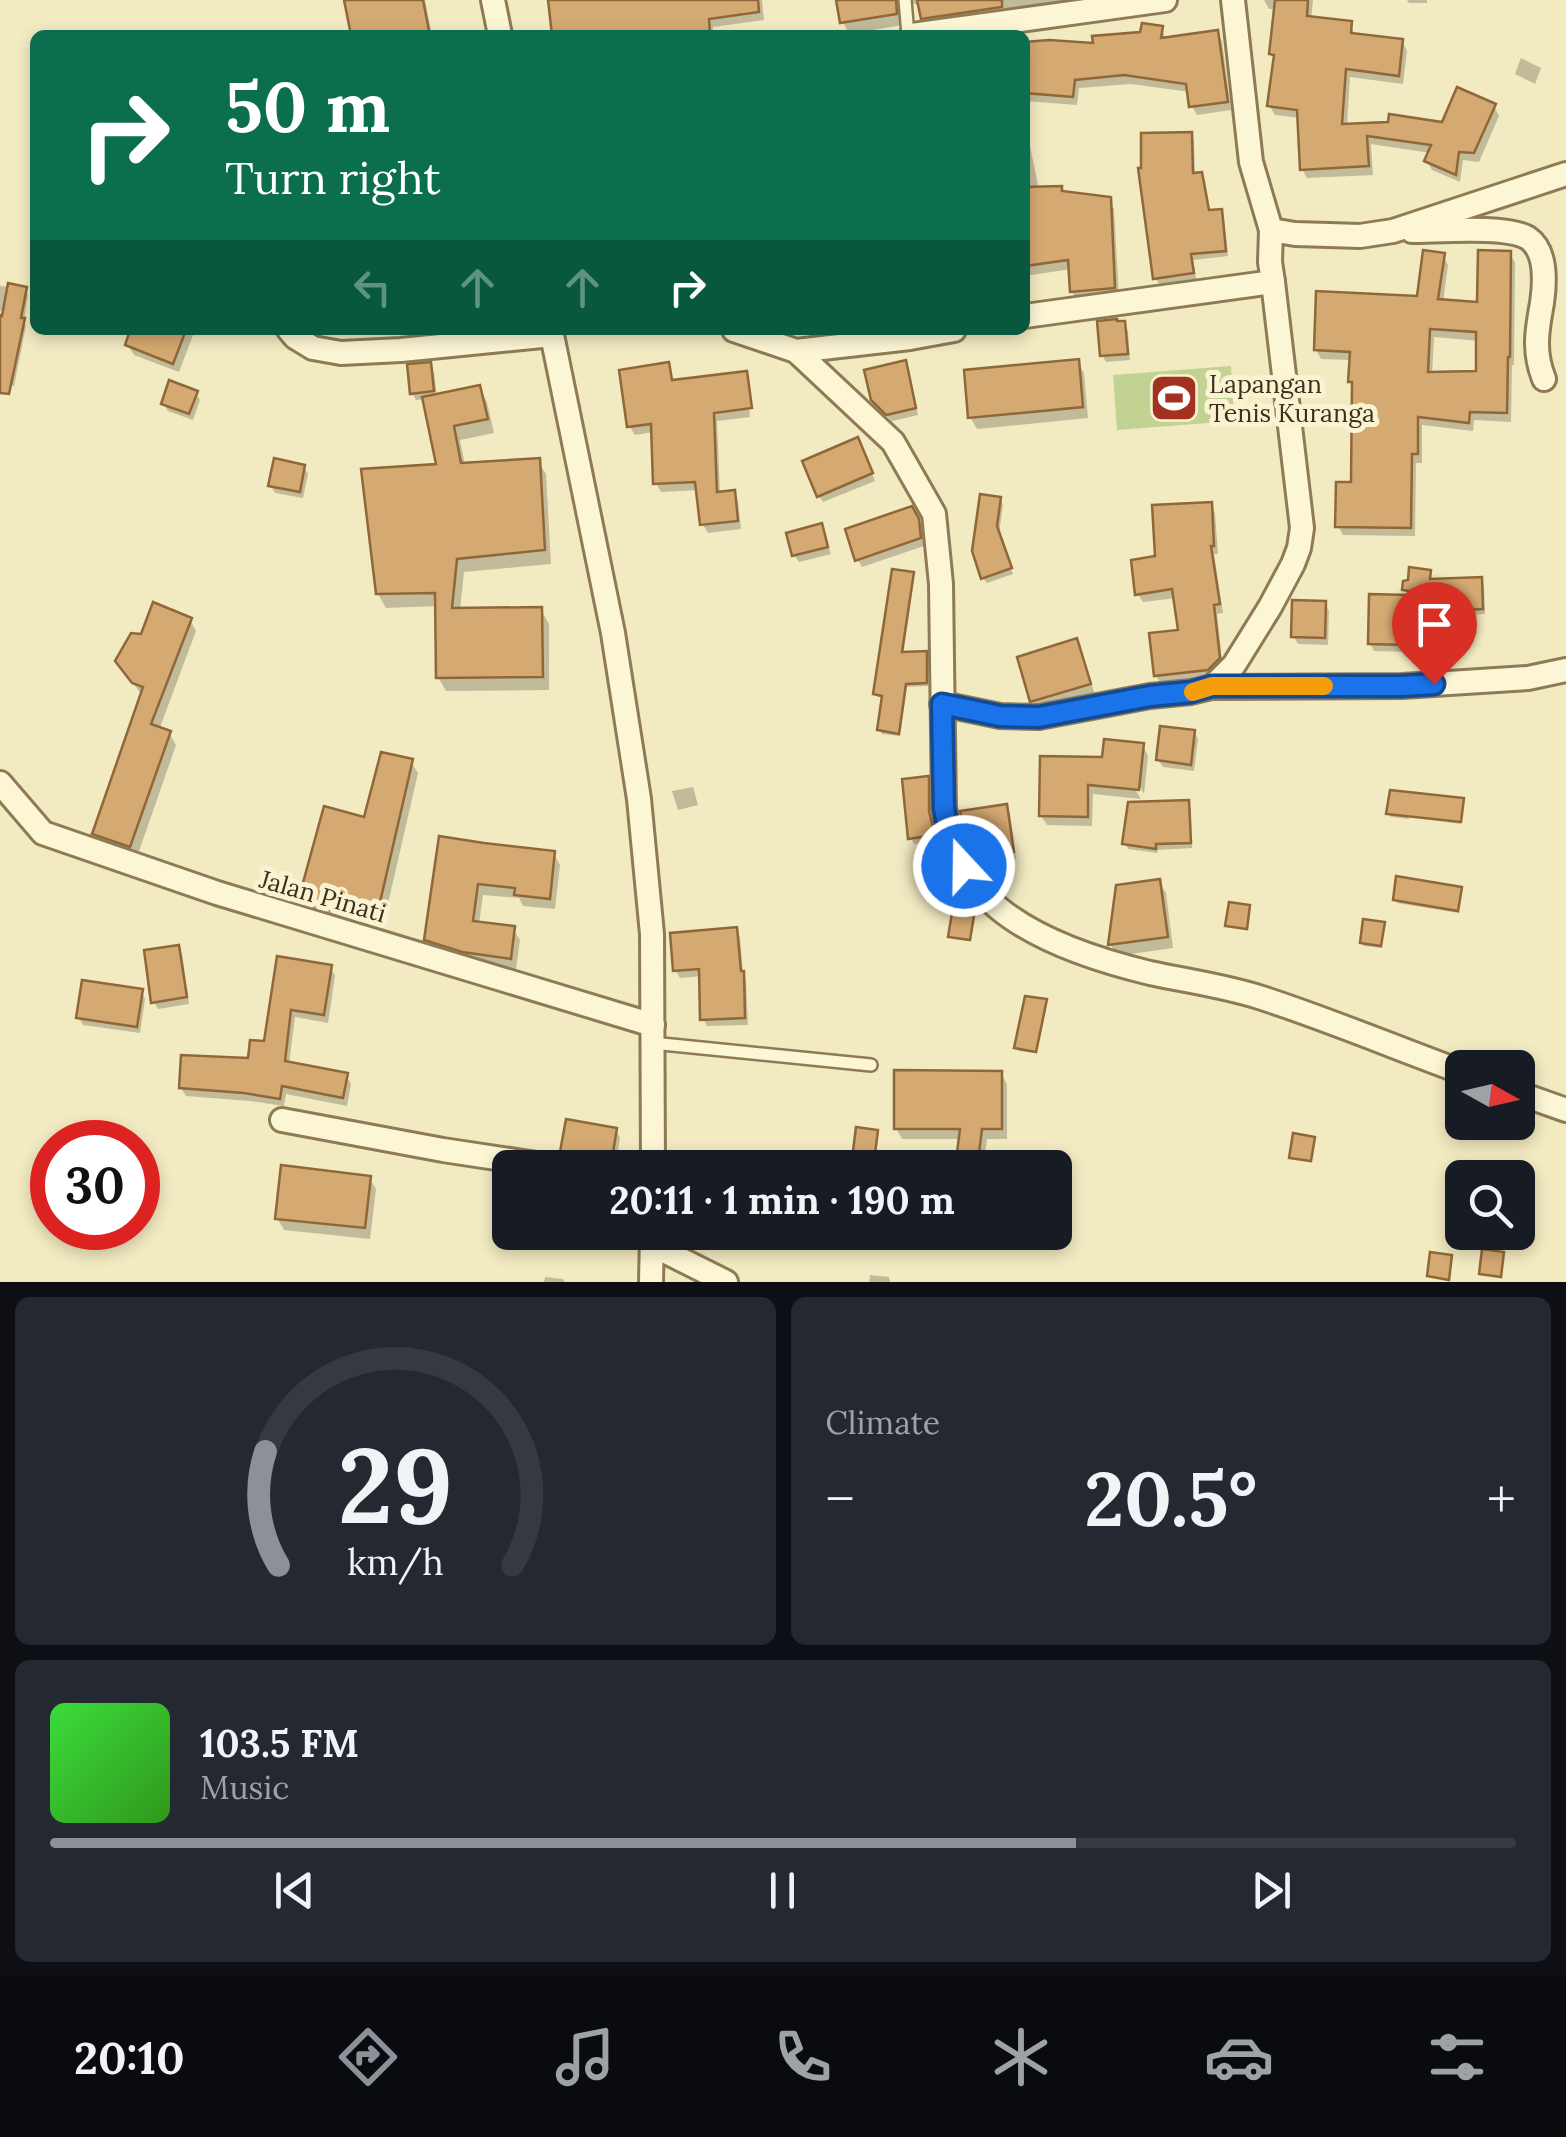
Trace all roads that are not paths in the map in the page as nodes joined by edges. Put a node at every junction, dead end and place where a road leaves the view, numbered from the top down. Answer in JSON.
{"nodes":[{"id":1,"x":493,"y":0,"type":"edge"},
{"id":2,"x":904,"y":0,"type":"edge"},
{"id":3,"x":1165,"y":0,"type":"edge"},
{"id":4,"x":1233,"y":0,"type":"edge"},
{"id":5,"x":499,"y":30,"type":"edge"},
{"id":6,"x":909,"y":30,"type":"edge"},
{"id":7,"x":946,"y":30,"type":"edge"},
{"id":8,"x":1566,"y":174,"type":"edge"},
{"id":9,"x":1271,"y":230,"type":"junction"},
{"id":10,"x":1394,"y":232,"type":"junction"},
{"id":11,"x":1273,"y":282,"type":"junction"},
{"id":12,"x":1030,"y":315,"type":"edge"},
{"id":13,"x":296,"y":335,"type":"edge"},
{"id":14,"x":527,"y":335,"type":"edge"},
{"id":15,"x":553,"y":335,"type":"edge"},
{"id":16,"x":748,"y":335,"type":"edge"},
{"id":17,"x":926,"y":335,"type":"edge"},
{"id":18,"x":796,"y":352,"type":"junction"},
{"id":19,"x":1544,"y":379,"type":"dead end"},
{"id":20,"x":1566,"y":670,"type":"edge"},
{"id":21,"x":1212,"y":686,"type":"junction"},
{"id":22,"x":942,"y":704,"type":"junction"},
{"id":23,"x":0,"y":783,"type":"edge"},
{"id":24,"x":652,"y":1034,"type":"junction"},
{"id":25,"x":871,"y":1065,"type":"dead end"},
{"id":26,"x":1445,"y":1066,"type":"edge"},
{"id":27,"x":1535,"y":1098,"type":"edge"},
{"id":28,"x":1566,"y":1110,"type":"edge"},
{"id":29,"x":282,"y":1120,"type":"dead end"},
{"id":30,"x":652,"y":1150,"type":"edge"},
{"id":31,"x":492,"y":1157,"type":"edge"},
{"id":32,"x":652,"y":1250,"type":"edge"},
{"id":33,"x":672,"y":1250,"type":"edge"},
{"id":34,"x":651,"y":1282,"type":"edge"},
{"id":35,"x":726,"y":1282,"type":"edge"}],
"edges":[{"from":1,"to":5,"type":"street"},
{"from":2,"to":6,"type":"lane"},
{"from":3,"to":7,"type":"street"},
{"from":4,"to":9,"type":"street"},
{"from":8,"to":10,"type":"street"},
{"from":9,"to":10,"type":"street"},
{"from":9,"to":11,"type":"street"},
{"from":10,"to":19,"type":"street"},
{"from":11,"to":12,"type":"street"},
{"from":11,"to":21,"type":"street"},
{"from":13,"to":14,"type":"street"},
{"from":15,"to":24,"type":"street"},
{"from":16,"to":18,"type":"street"},
{"from":17,"to":18,"type":"street"},
{"from":18,"to":22,"type":"street"},
{"from":20,"to":21,"type":"street"},
{"from":21,"to":22,"type":"street"},
{"from":22,"to":26,"type":"street"},
{"from":23,"to":24,"type":"street","name":"Jalan Pinati"},
{"from":24,"to":25,"type":"lane"},
{"from":24,"to":30,"type":"street"},
{"from":27,"to":28,"type":"street"},
{"from":29,"to":31,"type":"street"},
{"from":32,"to":34,"type":"street"},
{"from":33,"to":35,"type":"street"}]}
